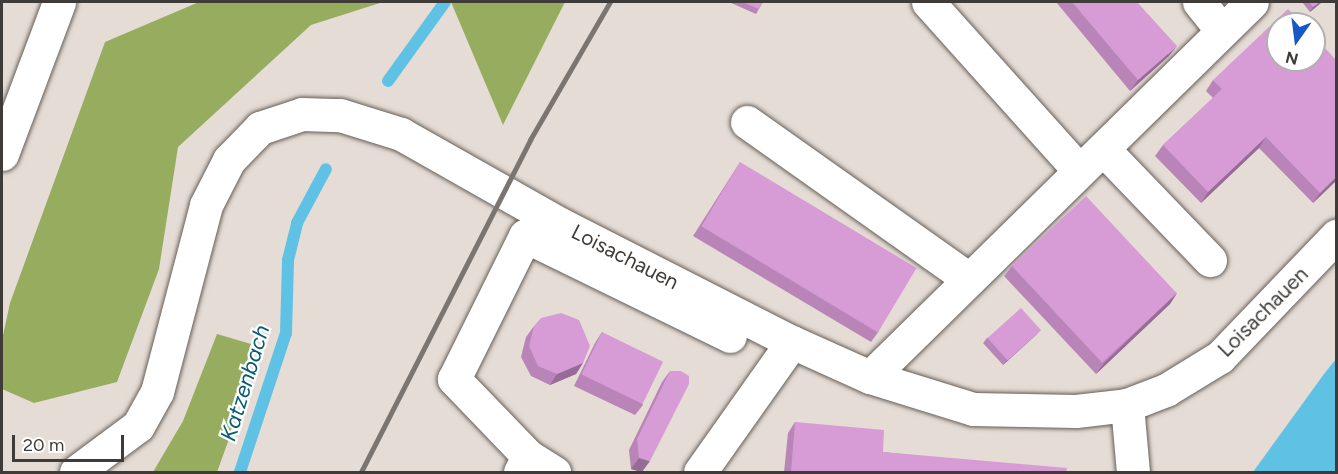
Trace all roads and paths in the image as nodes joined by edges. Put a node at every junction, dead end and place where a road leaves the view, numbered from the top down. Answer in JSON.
{"nodes":[{"id":1,"x":59,"y":2,"type":"edge"},
{"id":2,"x":928,"y":2,"type":"edge"},
{"id":3,"x":1198,"y":2,"type":"edge"},
{"id":4,"x":1252,"y":2,"type":"edge"},
{"id":5,"x":1221,"y":29,"type":"junction"},
{"id":6,"x":747,"y":122,"type":"dead end"},
{"id":7,"x":2,"y":154,"type":"edge"},
{"id":8,"x":1092,"y":160,"type":"junction"},
{"id":9,"x":1336,"y":236,"type":"edge"},
{"id":10,"x":1210,"y":260,"type":"dead end"},
{"id":11,"x":969,"y":279,"type":"junction"},
{"id":12,"x":792,"y":342,"type":"junction"},
{"id":13,"x":870,"y":377,"type":"junction"},
{"id":14,"x":1126,"y":405,"type":"junction"},
{"id":15,"x":534,"y":467,"type":"edge"},
{"id":16,"x":76,"y":472,"type":"edge"},
{"id":17,"x":700,"y":472,"type":"edge"},
{"id":18,"x":1133,"y":472,"type":"edge"}],
"edges":[{"from":1,"to":7,"type":"street"},
{"from":2,"to":8,"type":"street"},
{"from":3,"to":5,"type":"street"},
{"from":4,"to":5,"type":"street"},
{"from":5,"to":8,"type":"street"},
{"from":6,"to":11,"type":"street"},
{"from":8,"to":10,"type":"street"},
{"from":8,"to":11,"type":"street"},
{"from":9,"to":14,"type":"street","name":"Loisachauen"},
{"from":11,"to":13,"type":"street"},
{"from":12,"to":13,"type":"street","name":"Loisachauen"},
{"from":12,"to":15,"type":"street"},
{"from":12,"to":16,"type":"street","name":"Loisachauen"},
{"from":12,"to":17,"type":"street"},
{"from":13,"to":14,"type":"street","name":"Loisachauen"},
{"from":14,"to":18,"type":"street"}]}
